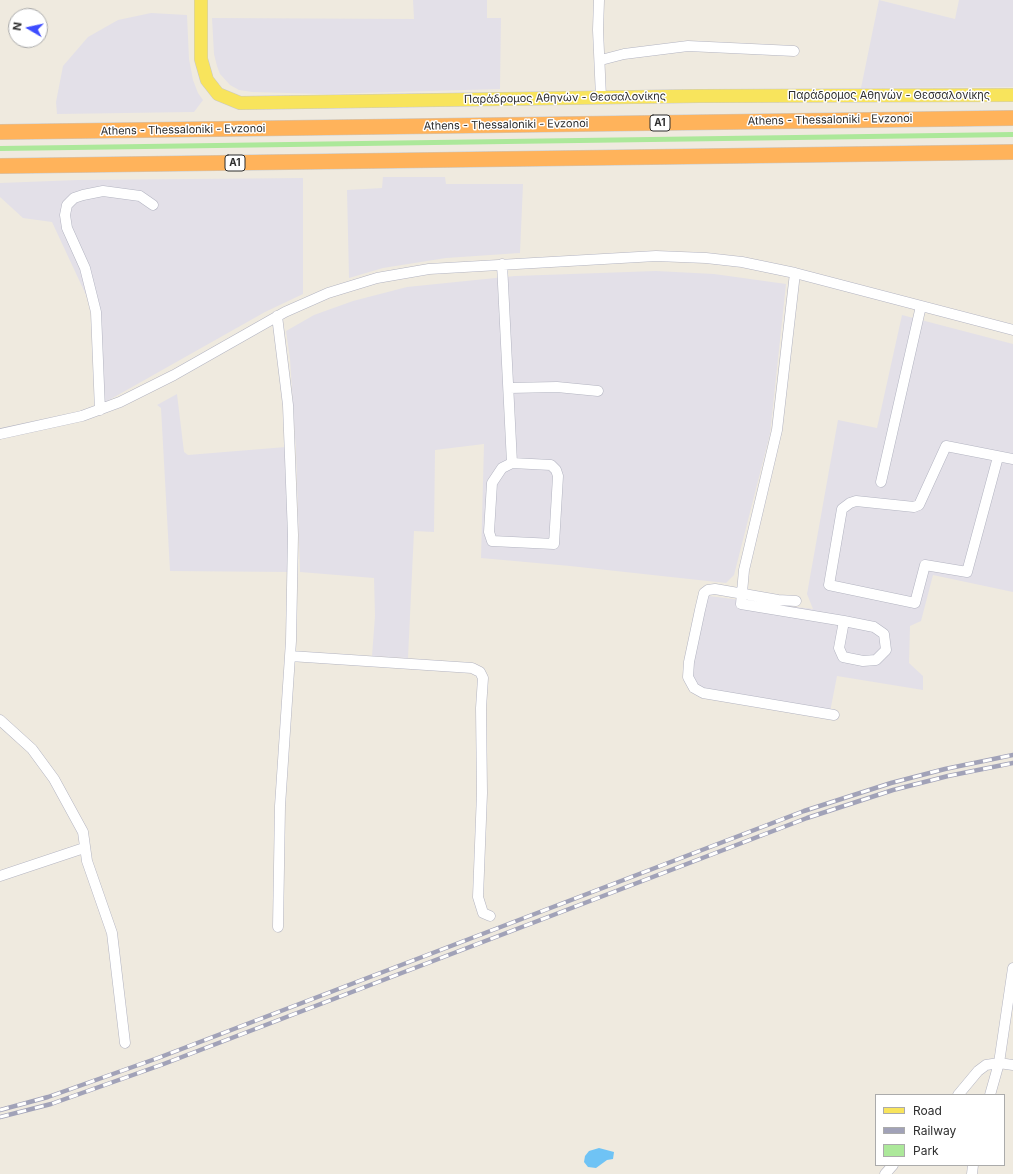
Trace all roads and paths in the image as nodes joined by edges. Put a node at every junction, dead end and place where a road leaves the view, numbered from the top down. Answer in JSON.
{"nodes":[{"id":1,"x":201,"y":0,"type":"edge"},
{"id":2,"x":599,"y":0,"type":"edge"},
{"id":3,"x":794,"y":51,"type":"dead end"},
{"id":4,"x":601,"y":60,"type":"junction"},
{"id":5,"x":1013,"y":95,"type":"edge"},
{"id":6,"x":601,"y":97,"type":"junction"},
{"id":7,"x":1013,"y":118,"type":"edge"},
{"id":8,"x":0,"y":128,"type":"edge"},
{"id":9,"x":0,"y":132,"type":"edge"},
{"id":10,"x":44,"y":132,"type":"junction"},
{"id":11,"x":1013,"y":152,"type":"edge"},
{"id":12,"x":0,"y":166,"type":"edge"},
{"id":13,"x":42,"y":166,"type":"junction"},
{"id":14,"x":0,"y":170,"type":"edge"},
{"id":15,"x":153,"y":205,"type":"dead end"},
{"id":16,"x":502,"y":264,"type":"junction"},
{"id":17,"x":795,"y":273,"type":"junction"},
{"id":18,"x":921,"y":306,"type":"junction"},
{"id":19,"x":277,"y":316,"type":"junction"},
{"id":20,"x":1013,"y":330,"type":"edge"},
{"id":21,"x":508,"y":388,"type":"junction"},
{"id":22,"x":598,"y":391,"type":"dead end"},
{"id":23,"x":100,"y":410,"type":"junction"},
{"id":24,"x":0,"y":434,"type":"edge"},
{"id":25,"x":998,"y":457,"type":"junction"},
{"id":26,"x":1013,"y":459,"type":"edge"},
{"id":27,"x":512,"y":463,"type":"junction"},
{"id":28,"x":881,"y":482,"type":"dead end"},
{"id":29,"x":742,"y":593,"type":"junction"},
{"id":30,"x":796,"y":601,"type":"dead end"},
{"id":31,"x":844,"y":621,"type":"junction"},
{"id":32,"x":290,"y":656,"type":"junction"},
{"id":33,"x":834,"y":715,"type":"dead end"},
{"id":34,"x":0,"y":720,"type":"edge"},
{"id":35,"x":84,"y":848,"type":"junction"},
{"id":36,"x":0,"y":876,"type":"edge"},
{"id":37,"x":490,"y":916,"type":"dead end"},
{"id":38,"x":278,"y":927,"type":"dead end"},
{"id":39,"x":1013,"y":968,"type":"edge"},
{"id":40,"x":125,"y":1042,"type":"dead end"},
{"id":41,"x":999,"y":1063,"type":"junction"},
{"id":42,"x":1013,"y":1065,"type":"edge"},
{"id":43,"x":959,"y":1094,"type":"edge"},
{"id":44,"x":990,"y":1094,"type":"edge"},
{"id":45,"x":892,"y":1166,"type":"edge"},
{"id":46,"x":885,"y":1174,"type":"edge"}],
"edges":[{"from":1,"to":6,"type":"main road","name":"Παράδρομος Αθηνών - Θεσσαλονίκης"},
{"from":2,"to":4,"type":"street"},
{"from":3,"to":4,"type":"street"},
{"from":4,"to":6,"type":"street"},
{"from":5,"to":6,"type":"main road","name":"Παράδρομος Αθηνών - Θεσσαλονίκης"},
{"from":7,"to":10,"type":"highway","name":"Athens - Thessaloniki - Evzonoi","number":"Α1"},
{"from":8,"to":10,"type":"highway"},
{"from":9,"to":10,"type":"highway","name":"Athens - Thessaloniki - Evzonoi","number":"Α1"},
{"from":11,"to":13,"type":"highway","number":"Α1"},
{"from":12,"to":13,"type":"highway","number":"Α1"},
{"from":13,"to":14,"type":"highway"},
{"from":15,"to":23,"type":"street"},
{"from":16,"to":17,"type":"street"},
{"from":16,"to":19,"type":"street"},
{"from":16,"to":21,"type":"street"},
{"from":17,"to":18,"type":"street"},
{"from":17,"to":29,"type":"street"},
{"from":18,"to":20,"type":"street"},
{"from":18,"to":28,"type":"street"},
{"from":19,"to":23,"type":"street"},
{"from":19,"to":32,"type":"street"},
{"from":21,"to":22,"type":"street"},
{"from":21,"to":27,"type":"street"},
{"from":23,"to":24,"type":"street"},
{"from":25,"to":25,"type":"street"},
{"from":25,"to":26,"type":"street"},
{"from":27,"to":27,"type":"street"},
{"from":29,"to":30,"type":"street"},
{"from":29,"to":31,"type":"street"},
{"from":29,"to":33,"type":"street"},
{"from":31,"to":31,"type":"street"},
{"from":32,"to":37,"type":"street"},
{"from":32,"to":38,"type":"street"},
{"from":34,"to":35,"type":"street"},
{"from":35,"to":36,"type":"street"},
{"from":35,"to":40,"type":"street"},
{"from":39,"to":41,"type":"street"},
{"from":41,"to":42,"type":"street"},
{"from":41,"to":43,"type":"street"},
{"from":41,"to":44,"type":"street"},
{"from":45,"to":46,"type":"street"}]}
